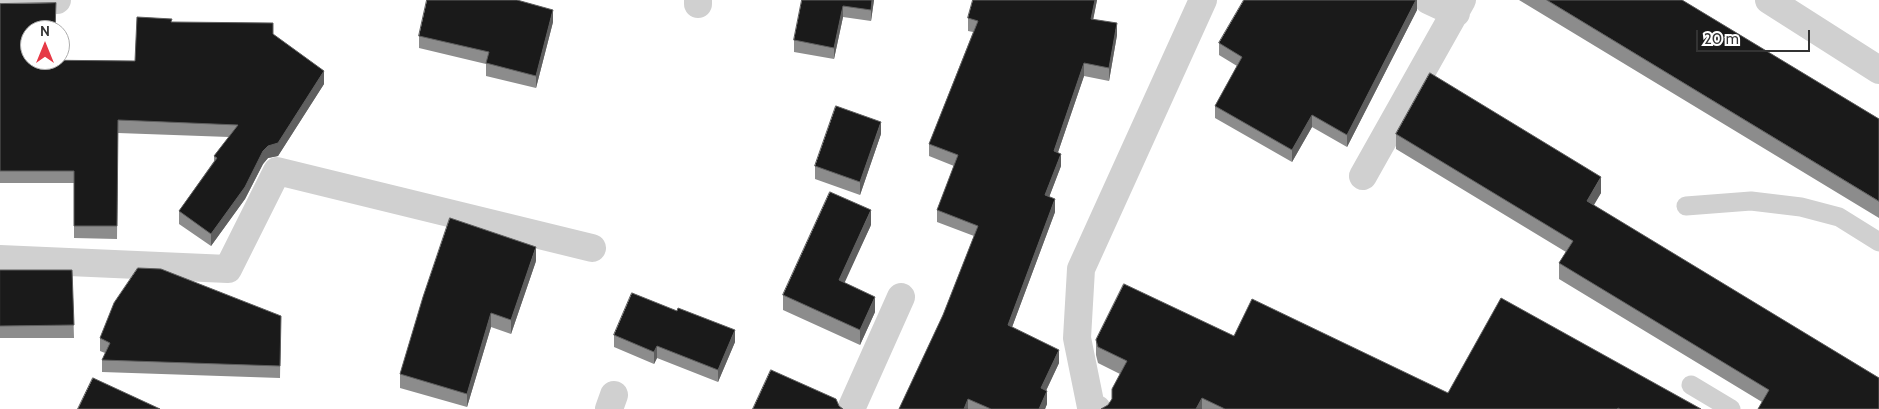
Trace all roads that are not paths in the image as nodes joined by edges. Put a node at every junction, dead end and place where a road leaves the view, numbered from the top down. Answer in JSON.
{"nodes":[{"id":1,"x":57,"y":0,"type":"edge"},
{"id":2,"x":1203,"y":0,"type":"edge"},
{"id":3,"x":1428,"y":0,"type":"edge"},
{"id":4,"x":0,"y":1,"type":"edge"},
{"id":5,"x":1771,"y":1,"type":"edge"},
{"id":6,"x":1459,"y":7,"type":"edge"},
{"id":7,"x":1879,"y":70,"type":"edge"},
{"id":8,"x":1363,"y":176,"type":"dead end"},
{"id":9,"x":1686,"y":206,"type":"dead end"},
{"id":10,"x":1879,"y":242,"type":"edge"},
{"id":11,"x":592,"y":248,"type":"dead end"},
{"id":12,"x":0,"y":259,"type":"edge"},
{"id":13,"x":902,"y":297,"type":"dead end"},
{"id":14,"x":1691,"y":385,"type":"dead end"},
{"id":15,"x":856,"y":408,"type":"edge"},
{"id":16,"x":1092,"y":408,"type":"edge"},
{"id":17,"x":1731,"y":409,"type":"edge"}],
"edges":[{"from":1,"to":4,"type":"street"},
{"from":2,"to":16,"type":"street"},
{"from":3,"to":6,"type":"street"},
{"from":5,"to":7,"type":"street"},
{"from":6,"to":8,"type":"street"},
{"from":9,"to":10,"type":"lane"},
{"from":11,"to":12,"type":"street"},
{"from":13,"to":15,"type":"street"},
{"from":14,"to":17,"type":"lane"}]}
